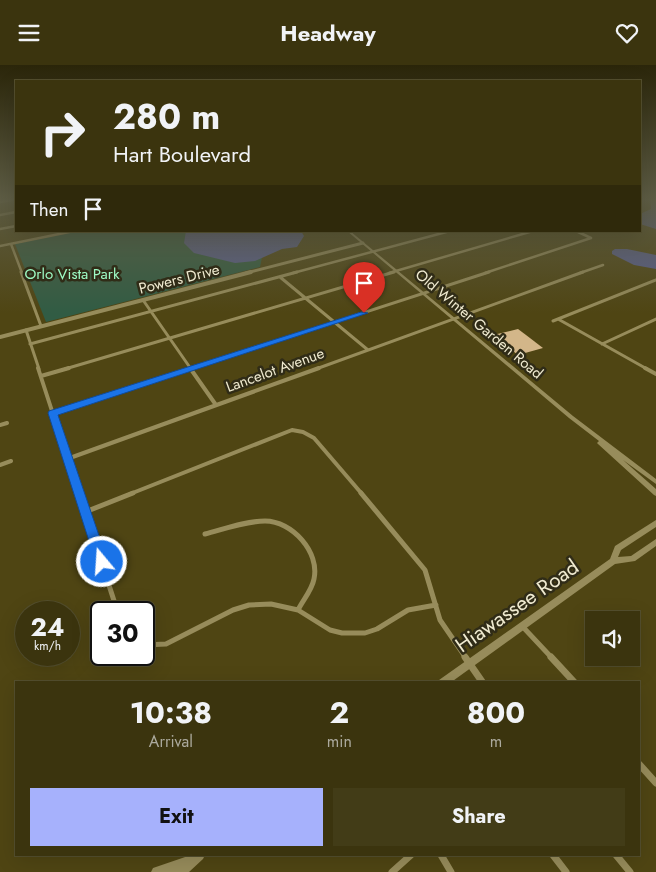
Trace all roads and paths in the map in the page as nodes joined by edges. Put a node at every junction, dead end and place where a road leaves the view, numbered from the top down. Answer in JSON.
{"nodes":[{"id":1,"x":40,"y":238,"type":"edge"},
{"id":2,"x":356,"y":238,"type":"edge"},
{"id":3,"x":426,"y":238,"type":"edge"},
{"id":4,"x":511,"y":238,"type":"edge"},
{"id":5,"x":590,"y":238,"type":"edge"},
{"id":6,"x":363,"y":243,"type":"junction"},
{"id":7,"x":10,"y":244,"type":"junction"},
{"id":8,"x":0,"y":246,"type":"edge"},
{"id":9,"x":374,"y":252,"type":"junction"},
{"id":10,"x":603,"y":265,"type":"dead end"},
{"id":11,"x":397,"y":272,"type":"junction"},
{"id":12,"x":280,"y":277,"type":"junction"},
{"id":13,"x":656,"y":280,"type":"edge"},
{"id":14,"x":424,"y":294,"type":"junction"},
{"id":15,"x":303,"y":298,"type":"junction"},
{"id":16,"x":143,"y":300,"type":"junction"},
{"id":17,"x":151,"y":312,"type":"junction"},
{"id":18,"x":558,"y":319,"type":"junction"},
{"id":19,"x":656,"y":319,"type":"edge"},
{"id":20,"x":455,"y":320,"type":"junction"},
{"id":21,"x":553,"y":321,"type":"dead end"},
{"id":22,"x":333,"y":323,"type":"junction"},
{"id":23,"x":41,"y":326,"type":"junction"},
{"id":24,"x":26,"y":330,"type":"junction"},
{"id":25,"x":0,"y":337,"type":"edge"},
{"id":26,"x":168,"y":338,"type":"junction"},
{"id":27,"x":30,"y":344,"type":"junction"},
{"id":28,"x":602,"y":344,"type":"junction"},
{"id":29,"x":368,"y":350,"type":"junction"},
{"id":30,"x":190,"y":370,"type":"junction"},
{"id":31,"x":655,"y":372,"type":"edge"},
{"id":32,"x":41,"y":376,"type":"junction"},
{"id":33,"x":216,"y":405,"type":"junction"},
{"id":34,"x":53,"y":413,"type":"junction"},
{"id":35,"x":571,"y":417,"type":"junction"},
{"id":36,"x":7,"y":423,"type":"dead end"},
{"id":37,"x":0,"y":425,"type":"edge"},
{"id":38,"x":67,"y":459,"type":"junction"},
{"id":39,"x":11,"y":461,"type":"dead end"},
{"id":40,"x":0,"y":465,"type":"edge"},
{"id":41,"x":656,"y":482,"type":"edge"},
{"id":42,"x":656,"y":493,"type":"edge"},
{"id":43,"x":85,"y":512,"type":"junction"},
{"id":44,"x":656,"y":523,"type":"edge"},
{"id":45,"x":206,"y":534,"type":"dead end"},
{"id":46,"x":656,"y":542,"type":"edge"},
{"id":47,"x":613,"y":561,"type":"junction"},
{"id":48,"x":114,"y":601,"type":"edge"},
{"id":49,"x":436,"y":605,"type":"junction"},
{"id":50,"x":298,"y":610,"type":"junction"},
{"id":51,"x":522,"y":626,"type":"junction"},
{"id":52,"x":155,"y":644,"type":"edge"},
{"id":53,"x":469,"y":663,"type":"junction"},
{"id":54,"x":445,"y":681,"type":"edge"},
{"id":55,"x":482,"y":681,"type":"edge"},
{"id":56,"x":573,"y":681,"type":"edge"},
{"id":57,"x":640,"y":765,"type":"edge"},
{"id":58,"x":656,"y":783,"type":"edge"},
{"id":59,"x":411,"y":856,"type":"edge"},
{"id":60,"x":442,"y":856,"type":"edge"},
{"id":61,"x":554,"y":856,"type":"edge"},
{"id":62,"x":617,"y":856,"type":"edge"},
{"id":63,"x":194,"y":863,"type":"edge"},
{"id":64,"x":157,"y":872,"type":"edge"},
{"id":65,"x":181,"y":872,"type":"edge"},
{"id":66,"x":392,"y":872,"type":"edge"},
{"id":67,"x":451,"y":872,"type":"edge"},
{"id":68,"x":566,"y":872,"type":"edge"},
{"id":69,"x":630,"y":872,"type":"edge"}],
"edges":[{"from":1,"to":7,"type":"street"},
{"from":2,"to":6,"type":"main road","name":"Old Winter Garden Road"},
{"from":3,"to":9,"type":"street"},
{"from":4,"to":11,"type":"street"},
{"from":5,"to":14,"type":"street"},
{"from":6,"to":9,"type":"main road","name":"Old Winter Garden Road"},
{"from":6,"to":16,"type":"street","name":"Powers Drive"},
{"from":7,"to":8,"type":"street"},
{"from":7,"to":23,"type":"street"},
{"from":9,"to":11,"type":"main road","name":"Old Winter Garden Road"},
{"from":9,"to":12,"type":"street"},
{"from":10,"to":20,"type":"street","name":"Lancelot Avenue"},
{"from":11,"to":14,"type":"main road","name":"Old Winter Garden Road"},
{"from":11,"to":15,"type":"street"},
{"from":12,"to":15,"type":"street"},
{"from":12,"to":17,"type":"street"},
{"from":13,"to":18,"type":"street"},
{"from":14,"to":20,"type":"main road","name":"Old Winter Garden Road"},
{"from":14,"to":22,"type":"street"},
{"from":15,"to":22,"type":"street"},
{"from":15,"to":26,"type":"street"},
{"from":16,"to":17,"type":"street"},
{"from":16,"to":23,"type":"street","name":"Powers Drive"},
{"from":17,"to":26,"type":"street"},
{"from":17,"to":27,"type":"street"},
{"from":18,"to":21,"type":"street"},
{"from":18,"to":28,"type":"street"},
{"from":19,"to":28,"type":"street"},
{"from":20,"to":29,"type":"street","name":"Lancelot Avenue"},
{"from":20,"to":35,"type":"main road","name":"Old Winter Garden Road"},
{"from":22,"to":29,"type":"street"},
{"from":22,"to":30,"type":"street"},
{"from":23,"to":24,"type":"street","name":"Powers Drive"},
{"from":24,"to":25,"type":"street","name":"Powers Drive"},
{"from":24,"to":27,"type":"street"},
{"from":26,"to":30,"type":"street"},
{"from":26,"to":32,"type":"street"},
{"from":27,"to":32,"type":"street"},
{"from":28,"to":31,"type":"street"},
{"from":29,"to":33,"type":"street","name":"Lancelot Avenue"},
{"from":30,"to":33,"type":"street"},
{"from":30,"to":34,"type":"street"},
{"from":32,"to":34,"type":"street"},
{"from":33,"to":38,"type":"street","name":"Lancelot Avenue"},
{"from":34,"to":38,"type":"street"},
{"from":35,"to":41,"type":"main road","name":"Old Winter Garden Road"},
{"from":35,"to":42,"type":"main road","name":"Old Winter Garden Road"},
{"from":36,"to":37,"type":"street"},
{"from":38,"to":43,"type":"street"},
{"from":39,"to":40,"type":"street"},
{"from":43,"to":48,"type":"street"},
{"from":43,"to":49,"type":"street"},
{"from":44,"to":47,"type":"main road","name":"Hiawassee Road"},
{"from":45,"to":50,"type":"street"},
{"from":46,"to":47,"type":"main road","name":"Hiawassee Road"},
{"from":47,"to":51,"type":"main road","name":"Hiawassee Road"},
{"from":49,"to":50,"type":"street"},
{"from":49,"to":53,"type":"street"},
{"from":50,"to":52,"type":"street"},
{"from":51,"to":53,"type":"main road","name":"Hiawassee Road"},
{"from":51,"to":56,"type":"street"},
{"from":53,"to":54,"type":"main road","name":"Hiawassee Road"},
{"from":53,"to":55,"type":"street"},
{"from":57,"to":58,"type":"street"},
{"from":59,"to":66,"type":"street"},
{"from":60,"to":67,"type":"street"},
{"from":61,"to":68,"type":"street"},
{"from":62,"to":69,"type":"street"},
{"from":63,"to":64,"type":"main road"},
{"from":63,"to":65,"type":"main road"}]}
